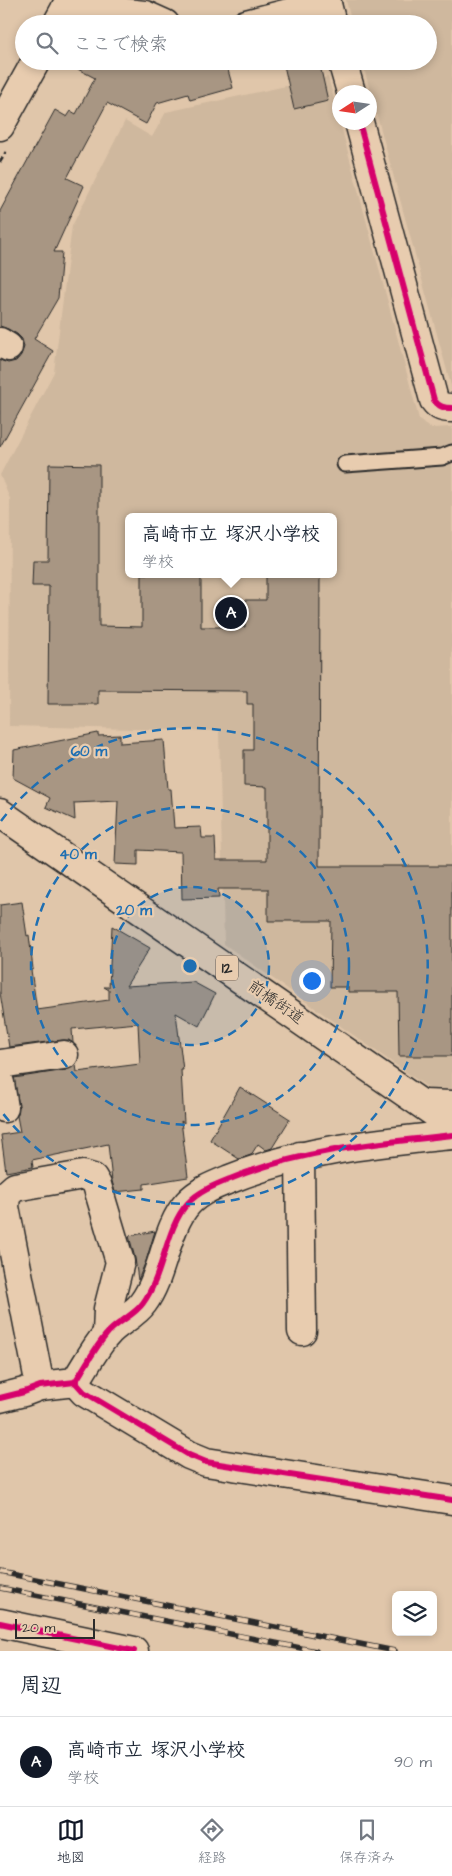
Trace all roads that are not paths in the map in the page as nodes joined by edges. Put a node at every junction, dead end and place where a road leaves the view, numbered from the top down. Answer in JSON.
{"nodes":[{"id":1,"x":328,"y":9,"type":"edge"},
{"id":2,"x":64,"y":10,"type":"edge"},
{"id":3,"x":145,"y":15,"type":"edge"},
{"id":4,"x":295,"y":15,"type":"edge"},
{"id":5,"x":31,"y":70,"type":"edge"},
{"id":6,"x":345,"y":70,"type":"edge"},
{"id":7,"x":349,"y":85,"type":"edge"},
{"id":8,"x":0,"y":126,"type":"edge"},
{"id":9,"x":361,"y":130,"type":"edge"},
{"id":10,"x":452,"y":408,"type":"edge"},
{"id":11,"x":452,"y":453,"type":"edge"},
{"id":12,"x":345,"y":464,"type":"dead end"},
{"id":13,"x":0,"y":813,"type":"edge"},
{"id":14,"x":64,"y":1055,"type":"dead end"},
{"id":15,"x":0,"y":1064,"type":"edge"},
{"id":16,"x":424,"y":1104,"type":"junction"},
{"id":17,"x":452,"y":1105,"type":"edge"},
{"id":18,"x":452,"y":1124,"type":"edge"},
{"id":19,"x":452,"y":1135,"type":"edge"},
{"id":20,"x":300,"y":1156,"type":"junction"},
{"id":21,"x":302,"y":1331,"type":"dead end"},
{"id":22,"x":107,"y":1334,"type":"junction"},
{"id":23,"x":75,"y":1382,"type":"junction"},
{"id":24,"x":40,"y":1386,"type":"junction"},
{"id":25,"x":0,"y":1398,"type":"edge"},
{"id":26,"x":452,"y":1500,"type":"edge"},
{"id":27,"x":0,"y":1623,"type":"edge"},
{"id":28,"x":134,"y":1651,"type":"edge"}],
"edges":[{"from":1,"to":4,"type":"street"},
{"from":2,"to":3,"type":"street"},
{"from":5,"to":8,"type":"street"},
{"from":6,"to":7,"type":"street"},
{"from":9,"to":10,"type":"street"},
{"from":11,"to":12,"type":"lane"},
{"from":13,"to":16,"type":"street","name":"前橋街道","number":"12"},
{"from":14,"to":15,"type":"street"},
{"from":16,"to":17,"type":"street"},
{"from":16,"to":18,"type":"street","name":"前橋街道","number":"12"},
{"from":19,"to":20,"type":"street"},
{"from":20,"to":21,"type":"street"},
{"from":20,"to":22,"type":"street"},
{"from":22,"to":23,"type":"street"},
{"from":22,"to":24,"type":"street"},
{"from":23,"to":24,"type":"street"},
{"from":23,"to":26,"type":"street"},
{"from":24,"to":25,"type":"street"},
{"from":27,"to":28,"type":"street"}]}
